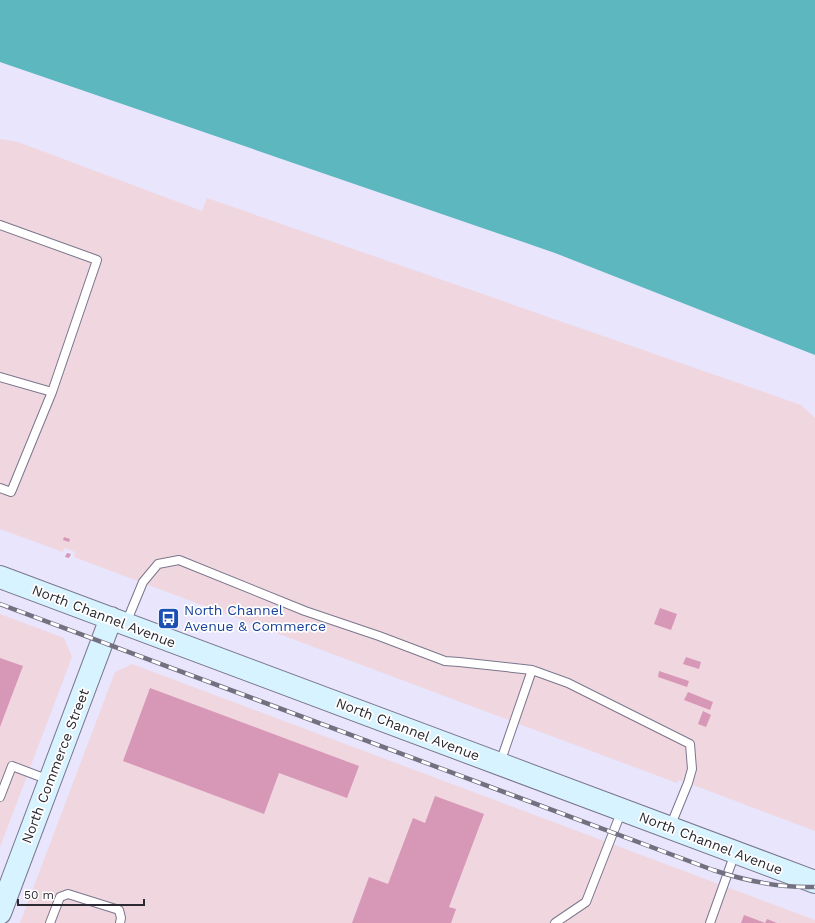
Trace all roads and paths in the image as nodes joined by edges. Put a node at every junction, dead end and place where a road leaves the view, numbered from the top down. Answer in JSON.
{"nodes":[{"id":1,"x":0,"y":225,"type":"edge"},
{"id":2,"x":0,"y":377,"type":"edge"},
{"id":3,"x":52,"y":392,"type":"junction"},
{"id":4,"x":0,"y":488,"type":"edge"},
{"id":5,"x":0,"y":577,"type":"edge"},
{"id":6,"x":118,"y":621,"type":"junction"},
{"id":7,"x":532,"y":670,"type":"junction"},
{"id":8,"x":500,"y":764,"type":"junction"},
{"id":9,"x":50,"y":780,"type":"junction"},
{"id":10,"x":0,"y":797,"type":"edge"},
{"id":11,"x":622,"y":810,"type":"junction"},
{"id":12,"x":670,"y":828,"type":"junction"},
{"id":13,"x":735,"y":852,"type":"junction"},
{"id":14,"x":815,"y":882,"type":"edge"},
{"id":15,"x":0,"y":913,"type":"edge"},
{"id":16,"x":50,"y":923,"type":"edge"},
{"id":17,"x":120,"y":923,"type":"edge"},
{"id":18,"x":555,"y":923,"type":"edge"},
{"id":19,"x":710,"y":923,"type":"edge"}],
"edges":[{"from":1,"to":3,"type":"lane"},
{"from":2,"to":3,"type":"lane"},
{"from":3,"to":4,"type":"lane"},
{"from":5,"to":6,"type":"street","name":"North Channel Avenue"},
{"from":6,"to":7,"type":"lane"},
{"from":6,"to":8,"type":"street","name":"North Channel Avenue"},
{"from":6,"to":9,"type":"street","name":"North Commerce Street"},
{"from":7,"to":8,"type":"lane"},
{"from":7,"to":12,"type":"lane"},
{"from":8,"to":11,"type":"street","name":"North Channel Avenue"},
{"from":9,"to":10,"type":"lane"},
{"from":9,"to":15,"type":"street","name":"North Commerce Street"},
{"from":11,"to":12,"type":"street","name":"North Channel Avenue"},
{"from":11,"to":18,"type":"lane"},
{"from":12,"to":13,"type":"street","name":"North Channel Avenue"},
{"from":13,"to":14,"type":"street","name":"North Channel Avenue"},
{"from":13,"to":19,"type":"lane"},
{"from":16,"to":17,"type":"lane"}]}
